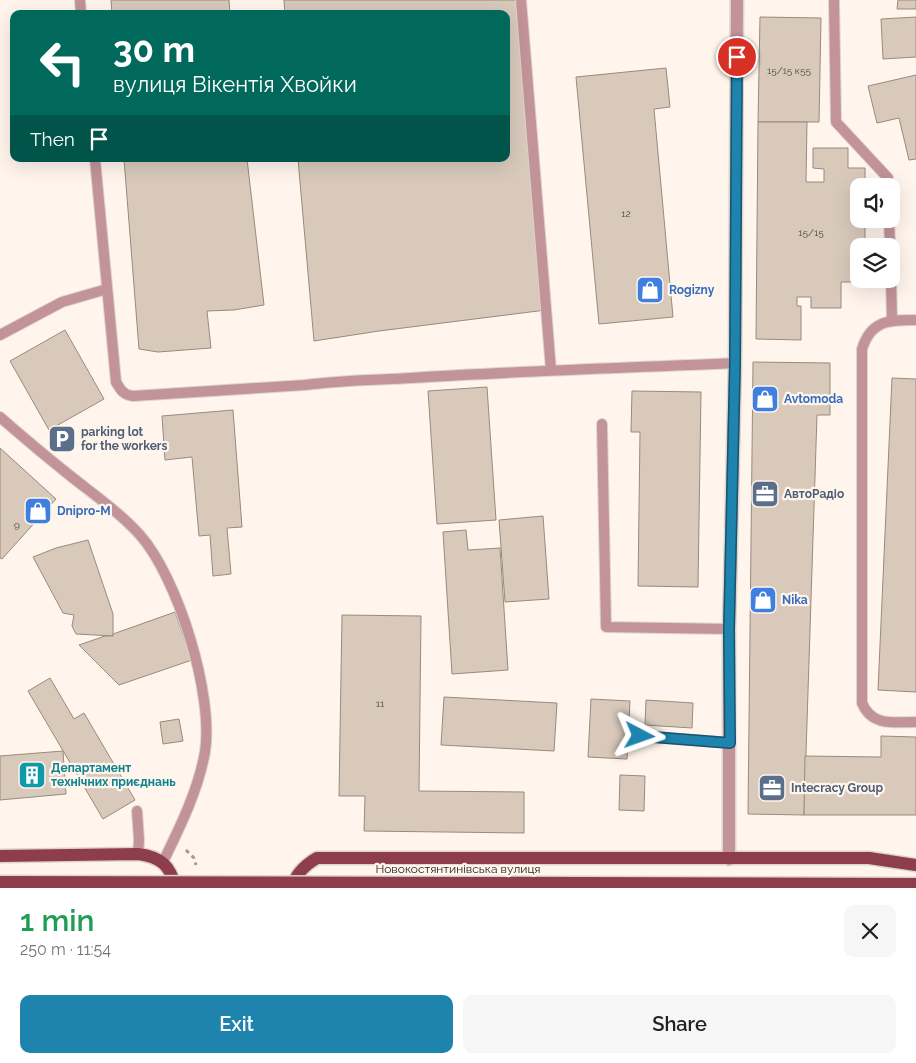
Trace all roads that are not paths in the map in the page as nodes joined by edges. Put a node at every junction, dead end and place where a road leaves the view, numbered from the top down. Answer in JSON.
{"nodes":[{"id":1,"x":521,"y":0,"type":"edge"},
{"id":2,"x":737,"y":0,"type":"edge"},
{"id":3,"x":834,"y":0,"type":"edge"},
{"id":4,"x":95,"y":162,"type":"edge"},
{"id":5,"x":888,"y":178,"type":"edge"},
{"id":6,"x":891,"y":288,"type":"edge"},
{"id":7,"x":107,"y":289,"type":"junction"},
{"id":8,"x":892,"y":320,"type":"junction"},
{"id":9,"x":916,"y":320,"type":"edge"},
{"id":10,"x":0,"y":335,"type":"edge"},
{"id":11,"x":735,"y":363,"type":"junction"},
{"id":12,"x":551,"y":370,"type":"junction"},
{"id":13,"x":0,"y":417,"type":"edge"},
{"id":14,"x":602,"y":424,"type":"dead end"},
{"id":15,"x":729,"y":629,"type":"junction"},
{"id":16,"x":916,"y":722,"type":"edge"},
{"id":17,"x":640,"y":736,"type":"dead end"},
{"id":18,"x":730,"y":743,"type":"junction"},
{"id":19,"x":137,"y":811,"type":"dead end"},
{"id":20,"x":138,"y":854,"type":"junction"},
{"id":21,"x":0,"y":856,"type":"edge"},
{"id":22,"x":728,"y":859,"type":"junction"},
{"id":23,"x":163,"y":862,"type":"junction"},
{"id":24,"x":916,"y":865,"type":"edge"},
{"id":25,"x":0,"y":882,"type":"edge"},
{"id":26,"x":916,"y":884,"type":"edge"},
{"id":27,"x":176,"y":888,"type":"edge"},
{"id":28,"x":292,"y":888,"type":"edge"}],
"edges":[{"from":1,"to":12,"type":"lane"},
{"from":2,"to":11,"type":"street"},
{"from":3,"to":5,"type":"lane"},
{"from":4,"to":7,"type":"lane"},
{"from":6,"to":8,"type":"lane"},
{"from":7,"to":10,"type":"lane"},
{"from":7,"to":12,"type":"lane"},
{"from":8,"to":9,"type":"lane"},
{"from":8,"to":16,"type":"lane"},
{"from":11,"to":12,"type":"lane"},
{"from":11,"to":15,"type":"street"},
{"from":13,"to":23,"type":"lane"},
{"from":14,"to":15,"type":"lane"},
{"from":15,"to":18,"type":"street"},
{"from":17,"to":18,"type":"lane"},
{"from":18,"to":22,"type":"street"},
{"from":19,"to":20,"type":"lane"},
{"from":20,"to":21,"type":"main road"},
{"from":20,"to":23,"type":"main road"},
{"from":22,"to":24,"type":"main road"},
{"from":22,"to":28,"type":"main road"},
{"from":23,"to":27,"type":"main road"},
{"from":25,"to":26,"type":"main road","name":"Новокостянтинівська вулиця","bridge":true}]}
